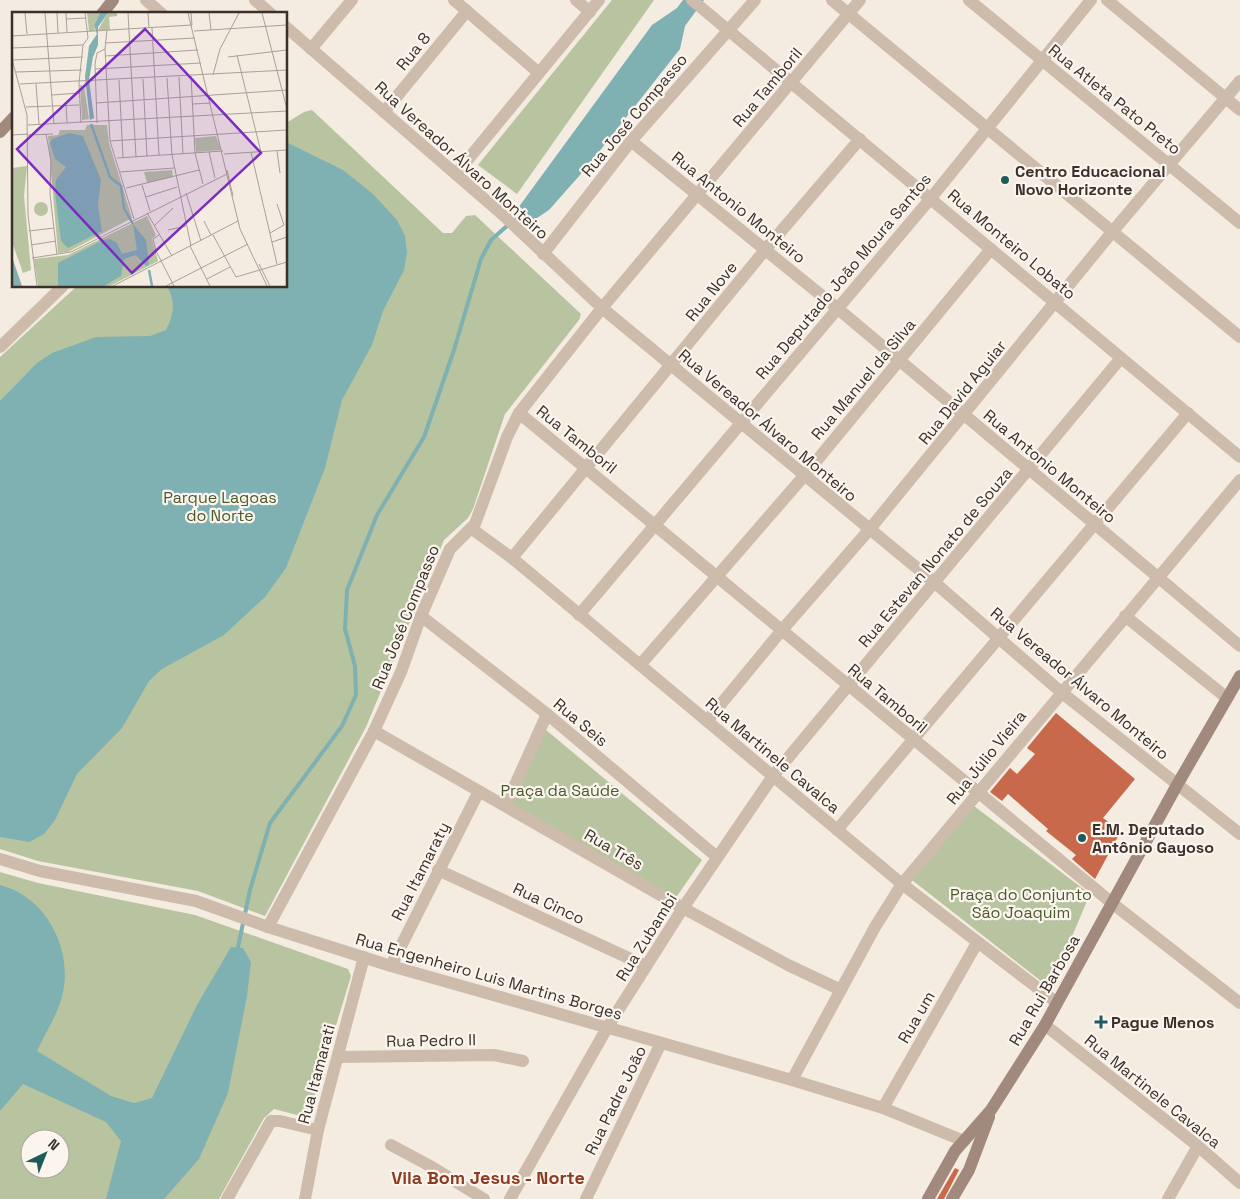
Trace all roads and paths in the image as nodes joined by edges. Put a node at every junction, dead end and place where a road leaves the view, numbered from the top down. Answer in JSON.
{"nodes":[{"id":1,"x":113,"y":0,"type":"edge"},
{"id":2,"x":146,"y":0,"type":"edge"},
{"id":3,"x":255,"y":0,"type":"edge"},
{"id":4,"x":352,"y":0,"type":"edge"},
{"id":5,"x":454,"y":0,"type":"edge"},
{"id":6,"x":576,"y":0,"type":"edge"},
{"id":7,"x":599,"y":0,"type":"edge"},
{"id":8,"x":692,"y":0,"type":"edge"},
{"id":9,"x":755,"y":0,"type":"edge"},
{"id":10,"x":832,"y":0,"type":"edge"},
{"id":11,"x":860,"y":0,"type":"edge"},
{"id":12,"x":969,"y":0,"type":"edge"},
{"id":13,"x":1091,"y":0,"type":"edge"},
{"id":14,"x":1107,"y":0,"type":"edge"},
{"id":15,"x":466,"y":11,"type":"junction"},
{"id":16,"x":104,"y":12,"type":"edge"},
{"id":17,"x":160,"y":12,"type":"edge"},
{"id":18,"x":269,"y":12,"type":"edge"},
{"id":19,"x":590,"y":12,"type":"junction"},
{"id":20,"x":848,"y":15,"type":"junction"},
{"id":21,"x":288,"y":29,"type":"edge"},
{"id":22,"x":727,"y":29,"type":"junction"},
{"id":23,"x":311,"y":49,"type":"junction"},
{"id":24,"x":1042,"y":61,"type":"junction"},
{"id":25,"x":538,"y":73,"type":"junction"},
{"id":26,"x":1240,"y":81,"type":"edge"},
{"id":27,"x":792,"y":82,"type":"junction"},
{"id":28,"x":1226,"y":98,"type":"junction"},
{"id":29,"x":1240,"y":110,"type":"edge"},
{"id":30,"x":384,"y":112,"type":"junction"},
{"id":31,"x":12,"y":118,"type":"edge"},
{"id":32,"x":989,"y":128,"type":"junction"},
{"id":33,"x":0,"y":132,"type":"edge"},
{"id":34,"x":860,"y":139,"type":"junction"},
{"id":35,"x":631,"y":140,"type":"junction"},
{"id":36,"x":1170,"y":166,"type":"junction"},
{"id":37,"x":456,"y":174,"type":"junction"},
{"id":38,"x":698,"y":195,"type":"junction"},
{"id":39,"x":931,"y":198,"type":"junction"},
{"id":40,"x":1240,"y":223,"type":"edge"},
{"id":41,"x":1113,"y":231,"type":"junction"},
{"id":42,"x":991,"y":249,"type":"junction"},
{"id":43,"x":765,"y":250,"type":"junction"},
{"id":44,"x":543,"y":254,"type":"junction"},
{"id":45,"x":61,"y":288,"type":"edge"},
{"id":46,"x":1056,"y":302,"type":"junction"},
{"id":47,"x":602,"y":308,"type":"junction"},
{"id":48,"x":837,"y":308,"type":"junction"},
{"id":49,"x":1240,"y":337,"type":"edge"},
{"id":50,"x":0,"y":348,"type":"edge"},
{"id":51,"x":1121,"y":358,"type":"junction"},
{"id":52,"x":899,"y":362,"type":"junction"},
{"id":53,"x":671,"y":366,"type":"junction"},
{"id":54,"x":519,"y":413,"type":"junction"},
{"id":55,"x":1188,"y":413,"type":"junction"},
{"id":56,"x":964,"y":416,"type":"junction"},
{"id":57,"x":741,"y":422,"type":"junction"},
{"id":58,"x":1240,"y":457,"type":"edge"},
{"id":59,"x":588,"y":468,"type":"junction"},
{"id":60,"x":1029,"y":470,"type":"junction"},
{"id":61,"x":804,"y":476,"type":"junction"},
{"id":62,"x":1240,"y":480,"type":"edge"},
{"id":63,"x":1096,"y":525,"type":"junction"},
{"id":64,"x":656,"y":526,"type":"junction"},
{"id":65,"x":472,"y":529,"type":"junction"},
{"id":66,"x":869,"y":530,"type":"junction"},
{"id":67,"x":512,"y":558,"type":"junction"},
{"id":68,"x":718,"y":577,"type":"junction"},
{"id":69,"x":1159,"y":578,"type":"junction"},
{"id":70,"x":934,"y":582,"type":"junction"},
{"id":71,"x":579,"y":615,"type":"junction"},
{"id":72,"x":420,"y":616,"type":"junction"},
{"id":73,"x":1126,"y":616,"type":"junction"},
{"id":74,"x":782,"y":630,"type":"junction"},
{"id":75,"x":1000,"y":638,"type":"junction"},
{"id":76,"x":1240,"y":646,"type":"edge"},
{"id":77,"x":640,"y":665,"type":"junction"},
{"id":78,"x":1240,"y":676,"type":"edge"},
{"id":79,"x":849,"y":686,"type":"junction"},
{"id":80,"x":1061,"y":692,"type":"junction"},
{"id":81,"x":1227,"y":698,"type":"junction"},
{"id":82,"x":548,"y":714,"type":"junction"},
{"id":83,"x":708,"y":721,"type":"junction"},
{"id":84,"x":374,"y":731,"type":"junction"},
{"id":85,"x":913,"y":740,"type":"junction"},
{"id":86,"x":773,"y":776,"type":"junction"},
{"id":87,"x":1176,"y":785,"type":"junction"},
{"id":88,"x":478,"y":791,"type":"junction"},
{"id":89,"x":978,"y":793,"type":"junction"},
{"id":90,"x":506,"y":805,"type":"junction"},
{"id":91,"x":837,"y":830,"type":"junction"},
{"id":92,"x":1240,"y":834,"type":"edge"},
{"id":93,"x":717,"y":857,"type":"junction"},
{"id":94,"x":0,"y":859,"type":"edge"},
{"id":95,"x":438,"y":870,"type":"junction"},
{"id":96,"x":902,"y":884,"type":"junction"},
{"id":97,"x":1112,"y":903,"type":"junction"},
{"id":98,"x":683,"y":908,"type":"junction"},
{"id":99,"x":263,"y":925,"type":"junction"},
{"id":100,"x":977,"y":943,"type":"junction"},
{"id":101,"x":364,"y":957,"type":"junction"},
{"id":102,"x":391,"y":966,"type":"junction"},
{"id":103,"x":646,"y":966,"type":"junction"},
{"id":104,"x":841,"y":990,"type":"junction"},
{"id":105,"x":1056,"y":1002,"type":"junction"},
{"id":106,"x":1240,"y":1003,"type":"edge"},
{"id":107,"x":1045,"y":1025,"type":"junction"},
{"id":108,"x":607,"y":1028,"type":"junction"},
{"id":109,"x":661,"y":1043,"type":"junction"},
{"id":110,"x":338,"y":1057,"type":"junction"},
{"id":111,"x":523,"y":1061,"type":"dead end"},
{"id":112,"x":792,"y":1080,"type":"junction"},
{"id":113,"x":883,"y":1108,"type":"junction"},
{"id":114,"x":991,"y":1110,"type":"junction"},
{"id":115,"x":318,"y":1130,"type":"junction"},
{"id":116,"x":964,"y":1141,"type":"junction"},
{"id":117,"x":391,"y":1145,"type":"dead end"},
{"id":118,"x":1198,"y":1146,"type":"junction"},
{"id":119,"x":1240,"y":1183,"type":"edge"},
{"id":120,"x":227,"y":1199,"type":"edge"},
{"id":121,"x":304,"y":1199,"type":"edge"},
{"id":122,"x":484,"y":1199,"type":"edge"},
{"id":123,"x":510,"y":1199,"type":"edge"},
{"id":124,"x":586,"y":1199,"type":"edge"},
{"id":125,"x":928,"y":1199,"type":"edge"},
{"id":126,"x":952,"y":1199,"type":"edge"},
{"id":127,"x":1168,"y":1199,"type":"edge"}],
"edges":[{"from":1,"to":16,"type":"street"},
{"from":2,"to":17,"type":"street"},
{"from":3,"to":18,"type":"street"},
{"from":4,"to":23,"type":"street"},
{"from":5,"to":15,"type":"street"},
{"from":6,"to":19,"type":"street"},
{"from":7,"to":19,"type":"street"},
{"from":8,"to":22,"type":"street","name":"Rua Monteiro Lobato"},
{"from":9,"to":22,"type":"street","name":"Rua José Compasso"},
{"from":10,"to":20,"type":"street"},
{"from":11,"to":20,"type":"street","name":"Rua Tamboril"},
{"from":12,"to":24,"type":"street","name":"Rua Atleta Pato Preto"},
{"from":13,"to":24,"type":"street","name":"Rua Deputado João Moura Santos"},
{"from":14,"to":28,"type":"street"},
{"from":15,"to":25,"type":"street"},
{"from":15,"to":30,"type":"street","name":"Rua 8"},
{"from":19,"to":25,"type":"street"},
{"from":20,"to":27,"type":"street","name":"Rua Tamboril"},
{"from":20,"to":32,"type":"street"},
{"from":21,"to":23,"type":"street","name":"Rua Vereador Álvaro Monteiro"},
{"from":22,"to":27,"type":"street","name":"Rua Monteiro Lobato"},
{"from":22,"to":35,"type":"street","name":"Rua José Compasso"},
{"from":23,"to":30,"type":"street","name":"Rua Vereador Álvaro Monteiro"},
{"from":24,"to":32,"type":"street","name":"Rua Deputado João Moura Santos"},
{"from":24,"to":36,"type":"street","name":"Rua Atleta Pato Preto"},
{"from":25,"to":37,"type":"street"},
{"from":26,"to":28,"type":"street","name":"Rua David Aguiar"},
{"from":27,"to":34,"type":"street","name":"Rua Monteiro Lobato"},
{"from":27,"to":38,"type":"street","name":"Rua Tamboril"},
{"from":28,"to":29,"type":"street"},
{"from":28,"to":36,"type":"street","name":"Rua David Aguiar"},
{"from":30,"to":37,"type":"street","name":"Rua Vereador Álvaro Monteiro"},
{"from":31,"to":33,"type":"street"},
{"from":32,"to":39,"type":"street","name":"Rua Deputado João Moura Santos"},
{"from":32,"to":41,"type":"street"},
{"from":34,"to":39,"type":"street","name":"Rua Monteiro Lobato"},
{"from":34,"to":43,"type":"street","name":"Rua Nove"},
{"from":35,"to":38,"type":"street","name":"Rua Antonio Monteiro"},
{"from":35,"to":44,"type":"street","name":"Rua José Compasso"},
{"from":36,"to":40,"type":"street","name":"Rua Atleta Pato Preto"},
{"from":36,"to":41,"type":"street","name":"Rua David Aguiar"},
{"from":37,"to":44,"type":"street","name":"Rua Vereador Álvaro Monteiro"},
{"from":38,"to":43,"type":"street","name":"Rua Antonio Monteiro"},
{"from":38,"to":47,"type":"street","name":"Rua Tamboril"},
{"from":39,"to":42,"type":"street","name":"Rua Monteiro Lobato"},
{"from":39,"to":48,"type":"street","name":"Rua Deputado João Moura Santos"},
{"from":41,"to":46,"type":"street","name":"Rua David Aguiar"},
{"from":41,"to":49,"type":"street"},
{"from":42,"to":46,"type":"street","name":"Rua Monteiro Lobato"},
{"from":42,"to":52,"type":"street","name":"Rua Manuel da Silva"},
{"from":43,"to":48,"type":"street","name":"Rua Antonio Monteiro"},
{"from":43,"to":53,"type":"street","name":"Rua Nove"},
{"from":44,"to":47,"type":"street","name":"Rua Vereador Álvaro Monteiro"},
{"from":45,"to":50,"type":"street"},
{"from":46,"to":51,"type":"street","name":"Rua Monteiro Lobato"},
{"from":46,"to":56,"type":"street","name":"Rua David Aguiar"},
{"from":47,"to":53,"type":"street","name":"Rua Vereador Álvaro Monteiro"},
{"from":47,"to":54,"type":"street","name":"Rua José Compasso"},
{"from":48,"to":52,"type":"street","name":"Rua Antonio Monteiro"},
{"from":48,"to":57,"type":"street","name":"Rua Deputado João Moura Santos"},
{"from":51,"to":55,"type":"street","name":"Rua Monteiro Lobato"},
{"from":51,"to":60,"type":"street","name":"Rua Estevan Nonato de Souza"},
{"from":52,"to":56,"type":"street","name":"Rua Antonio Monteiro"},
{"from":52,"to":61,"type":"street","name":"Rua Manuel da Silva"},
{"from":53,"to":57,"type":"street","name":"Rua Vereador Álvaro Monteiro"},
{"from":53,"to":59,"type":"street","name":"Rua Nove"},
{"from":54,"to":59,"type":"street","name":"Rua Tamboril"},
{"from":54,"to":65,"type":"street","name":"Rua José Compasso"},
{"from":55,"to":58,"type":"street","name":"Rua Monteiro Lobato"},
{"from":55,"to":63,"type":"street"},
{"from":56,"to":60,"type":"street","name":"Rua Antonio Monteiro"},
{"from":56,"to":66,"type":"street","name":"Rua David Aguiar"},
{"from":57,"to":61,"type":"street","name":"Rua Vereador Álvaro Monteiro"},
{"from":57,"to":64,"type":"street","name":"Rua Deputado João Moura Santos"},
{"from":59,"to":64,"type":"street","name":"Rua Tamboril"},
{"from":59,"to":67,"type":"street","name":"Rua Nove"},
{"from":60,"to":63,"type":"street","name":"Rua Antonio Monteiro"},
{"from":60,"to":70,"type":"street","name":"Rua Estevan Nonato de Souza"},
{"from":61,"to":66,"type":"street","name":"Rua Vereador Álvaro Monteiro"},
{"from":61,"to":68,"type":"street","name":"Rua Manuel da Silva"},
{"from":62,"to":69,"type":"street","name":"Rua Júlio Vieira"},
{"from":63,"to":69,"type":"street","name":"Rua Antonio Monteiro"},
{"from":63,"to":75,"type":"street"},
{"from":64,"to":68,"type":"street","name":"Rua Tamboril"},
{"from":64,"to":71,"type":"street","name":"Rua Deputado João Moura Santos"},
{"from":65,"to":67,"type":"street","name":"Rua Martinele Cavalca"},
{"from":65,"to":72,"type":"street","name":"Rua José Compasso"},
{"from":66,"to":70,"type":"street","name":"Rua Vereador Álvaro Monteiro"},
{"from":66,"to":74,"type":"street","name":"Rua David Aguiar"},
{"from":67,"to":71,"type":"street","name":"Rua Martinele Cavalca"},
{"from":68,"to":74,"type":"street","name":"Rua Tamboril"},
{"from":68,"to":77,"type":"street","name":"Rua Manuel da Silva"},
{"from":69,"to":73,"type":"street","name":"Rua Júlio Vieira"},
{"from":69,"to":76,"type":"street","name":"Rua Antonio Monteiro"},
{"from":70,"to":75,"type":"street","name":"Rua Vereador Álvaro Monteiro"},
{"from":70,"to":79,"type":"street","name":"Rua Estevan Nonato de Souza"},
{"from":71,"to":77,"type":"street","name":"Rua Martinele Cavalca"},
{"from":72,"to":82,"type":"street","name":"Rua Seis"},
{"from":72,"to":84,"type":"street","name":"Rua José Compasso"},
{"from":73,"to":80,"type":"street","name":"Rua Júlio Vieira"},
{"from":73,"to":81,"type":"street"},
{"from":74,"to":79,"type":"street","name":"Rua Tamboril"},
{"from":74,"to":83,"type":"street","name":"Rua David Aguiar"},
{"from":75,"to":80,"type":"street","name":"Rua Vereador Álvaro Monteiro"},
{"from":75,"to":85,"type":"street"},
{"from":77,"to":83,"type":"street","name":"Rua Martinele Cavalca"},
{"from":78,"to":81,"type":"street","name":"Rua Rui Barbosa"},
{"from":79,"to":85,"type":"street","name":"Rua Tamboril"},
{"from":79,"to":86,"type":"street","name":"Rua Estevan Nonato de Souza"},
{"from":80,"to":87,"type":"street","name":"Rua Vereador Álvaro Monteiro"},
{"from":80,"to":89,"type":"street","name":"Rua Júlio Vieira"},
{"from":81,"to":87,"type":"street","name":"Rua Rui Barbosa"},
{"from":82,"to":90,"type":"street"},
{"from":82,"to":93,"type":"street","name":"Rua Seis"},
{"from":83,"to":86,"type":"street","name":"Rua Martinele Cavalca"},
{"from":84,"to":88,"type":"street","name":"Rua Três"},
{"from":84,"to":99,"type":"street","name":"Rua José Compasso"},
{"from":85,"to":89,"type":"street","name":"Rua Tamboril"},
{"from":85,"to":91,"type":"street"},
{"from":86,"to":91,"type":"street","name":"Rua Martinele Cavalca"},
{"from":86,"to":93,"type":"street","name":"Rua Zubambi"},
{"from":87,"to":92,"type":"street","name":"Rua Vereador Álvaro Monteiro"},
{"from":87,"to":97,"type":"street","name":"Rua Rui Barbosa"},
{"from":88,"to":90,"type":"street","name":"Rua Três"},
{"from":88,"to":95,"type":"street","name":"Rua Itamaraty"},
{"from":89,"to":96,"type":"street","name":"Rua Júlio Vieira"},
{"from":89,"to":97,"type":"street","name":"Rua Tamboril"},
{"from":90,"to":98,"type":"street","name":"Rua Três"},
{"from":91,"to":96,"type":"street","name":"Rua Martinele Cavalca"},
{"from":93,"to":98,"type":"street","name":"Rua Zubambi"},
{"from":94,"to":99,"type":"street","name":"Rua Engenheiro Luis Martins Borges"},
{"from":95,"to":102,"type":"street","name":"Rua Itamaraty"},
{"from":95,"to":103,"type":"street","name":"Rua Cinco"},
{"from":96,"to":100,"type":"street","name":"Rua Martinele Cavalca"},
{"from":96,"to":104,"type":"street","name":"Rua Júlio Vieira"},
{"from":97,"to":105,"type":"street","name":"Rua Rui Barbosa"},
{"from":97,"to":106,"type":"street","name":"Rua Tamboril"},
{"from":98,"to":103,"type":"street","name":"Rua Zubambi"},
{"from":98,"to":104,"type":"street","name":"Rua Três"},
{"from":99,"to":101,"type":"street","name":"Rua Engenheiro Luis Martins Borges"},
{"from":100,"to":105,"type":"street","name":"Rua Martinele Cavalca"},
{"from":100,"to":113,"type":"street","name":"Rua um"},
{"from":101,"to":102,"type":"street","name":"Rua Engenheiro Luis Martins Borges"},
{"from":101,"to":110,"type":"street","name":"Rua Itamarati"},
{"from":102,"to":108,"type":"street","name":"Rua Engenheiro Luis Martins Borges"},
{"from":103,"to":108,"type":"street","name":"Rua Zubambi"},
{"from":104,"to":112,"type":"street","name":"Rua Júlio Vieira"},
{"from":105,"to":107,"type":"street","name":"Rua Rui Barbosa"},
{"from":107,"to":114,"type":"street","name":"Rua Rui Barbosa"},
{"from":107,"to":118,"type":"street","name":"Rua Martinele Cavalca"},
{"from":108,"to":109,"type":"street","name":"Rua Engenheiro Luis Martins Borges"},
{"from":108,"to":123,"type":"street","name":"Rua Zubambi"},
{"from":109,"to":112,"type":"street","name":"Rua Engenheiro Luis Martins Borges"},
{"from":109,"to":124,"type":"street","name":"Rua Padre João"},
{"from":110,"to":111,"type":"street","name":"Rua Pedro II"},
{"from":110,"to":115,"type":"street","name":"Rua Itamarati"},
{"from":112,"to":113,"type":"street","name":"Rua Engenheiro Luis Martins Borges"},
{"from":113,"to":116,"type":"street","name":"Rua Engenheiro Luis Martins Borges"},
{"from":114,"to":116,"type":"street","name":"Rua Rui Barbosa"},
{"from":114,"to":126,"type":"street","name":"Rua Rui Barbosa"},
{"from":115,"to":120,"type":"street"},
{"from":115,"to":121,"type":"street","name":"Rua Itamarati"},
{"from":116,"to":125,"type":"street","name":"Rua Rui Barbosa"},
{"from":117,"to":122,"type":"street"},
{"from":118,"to":119,"type":"street","name":"Rua Martinele Cavalca"},
{"from":118,"to":127,"type":"street"}]}
